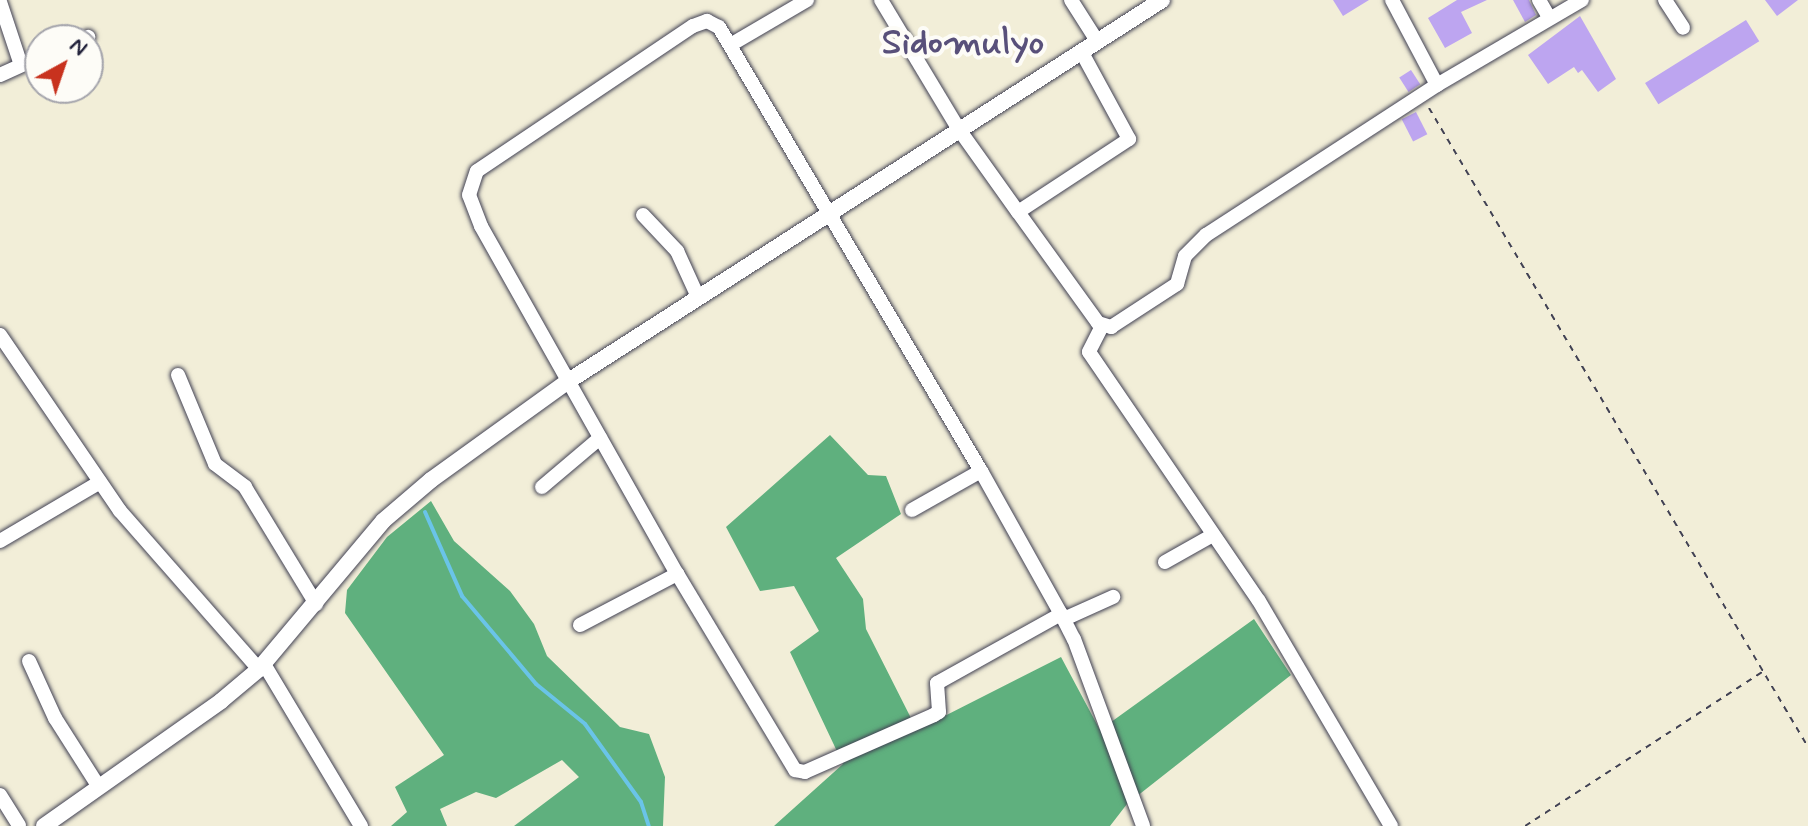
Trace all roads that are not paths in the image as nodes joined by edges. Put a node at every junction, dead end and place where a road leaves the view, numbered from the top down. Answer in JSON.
{"nodes":[{"id":1,"x":807,"y":0,"type":"edge"},
{"id":2,"x":881,"y":0,"type":"edge"},
{"id":3,"x":1071,"y":0,"type":"edge"},
{"id":4,"x":1162,"y":0,"type":"edge"},
{"id":5,"x":1392,"y":0,"type":"edge"},
{"id":6,"x":1539,"y":0,"type":"edge"},
{"id":7,"x":1582,"y":0,"type":"edge"},
{"id":8,"x":1665,"y":0,"type":"edge"},
{"id":9,"x":0,"y":2,"type":"edge"},
{"id":10,"x":1549,"y":17,"type":"junction"},
{"id":11,"x":1683,"y":28,"type":"dead end"},
{"id":12,"x":1097,"y":41,"type":"junction"},
{"id":13,"x":732,"y":44,"type":"junction"},
{"id":14,"x":1081,"y":51,"type":"junction"},
{"id":15,"x":24,"y":64,"type":"edge"},
{"id":16,"x":21,"y":65,"type":"junction"},
{"id":17,"x":0,"y":75,"type":"edge"},
{"id":18,"x":1437,"y":85,"type":"junction"},
{"id":19,"x":958,"y":128,"type":"junction"},
{"id":20,"x":1018,"y":212,"type":"junction"},
{"id":21,"x":643,"y":215,"type":"dead end"},
{"id":22,"x":828,"y":216,"type":"junction"},
{"id":23,"x":698,"y":297,"type":"junction"},
{"id":24,"x":1102,"y":326,"type":"junction"},
{"id":25,"x":0,"y":335,"type":"edge"},
{"id":26,"x":178,"y":375,"type":"dead end"},
{"id":27,"x":567,"y":382,"type":"junction"},
{"id":28,"x":600,"y":438,"type":"junction"},
{"id":29,"x":981,"y":471,"type":"junction"},
{"id":30,"x":100,"y":482,"type":"junction"},
{"id":31,"x":542,"y":487,"type":"dead end"},
{"id":32,"x":912,"y":510,"type":"dead end"},
{"id":33,"x":1213,"y":535,"type":"junction"},
{"id":34,"x":0,"y":541,"type":"edge"},
{"id":35,"x":1165,"y":562,"type":"dead end"},
{"id":36,"x":677,"y":574,"type":"junction"},
{"id":37,"x":1113,"y":597,"type":"dead end"},
{"id":38,"x":316,"y":604,"type":"junction"},
{"id":39,"x":1062,"y":617,"type":"junction"},
{"id":40,"x":580,"y":625,"type":"dead end"},
{"id":41,"x":29,"y":661,"type":"dead end"},
{"id":42,"x":261,"y":666,"type":"junction"},
{"id":43,"x":99,"y":787,"type":"junction"},
{"id":44,"x":0,"y":795,"type":"edge"},
{"id":45,"x":19,"y":826,"type":"edge"},
{"id":46,"x":44,"y":826,"type":"edge"},
{"id":47,"x":361,"y":826,"type":"edge"},
{"id":48,"x":1143,"y":826,"type":"edge"},
{"id":49,"x":1391,"y":826,"type":"edge"}],
"edges":[{"from":1,"to":13,"type":"street"},
{"from":2,"to":19,"type":"street"},
{"from":3,"to":12,"type":"street"},
{"from":4,"to":12,"type":"main road"},
{"from":5,"to":18,"type":"street"},
{"from":6,"to":10,"type":"street"},
{"from":7,"to":10,"type":"street"},
{"from":8,"to":11,"type":"street"},
{"from":9,"to":16,"type":"street"},
{"from":10,"to":18,"type":"street"},
{"from":12,"to":14,"type":"main road"},
{"from":13,"to":22,"type":"street"},
{"from":13,"to":27,"type":"street"},
{"from":14,"to":19,"type":"main road"},
{"from":14,"to":20,"type":"street"},
{"from":15,"to":16,"type":"street"},
{"from":16,"to":17,"type":"street"},
{"from":18,"to":24,"type":"street"},
{"from":19,"to":20,"type":"street"},
{"from":19,"to":22,"type":"main road"},
{"from":20,"to":24,"type":"street"},
{"from":21,"to":23,"type":"street"},
{"from":22,"to":23,"type":"main road"},
{"from":22,"to":29,"type":"street"},
{"from":23,"to":27,"type":"main road"},
{"from":24,"to":33,"type":"street"},
{"from":25,"to":30,"type":"street"},
{"from":26,"to":38,"type":"street"},
{"from":27,"to":28,"type":"street"},
{"from":27,"to":38,"type":"main road"},
{"from":28,"to":31,"type":"street"},
{"from":28,"to":36,"type":"street"},
{"from":29,"to":32,"type":"street"},
{"from":29,"to":39,"type":"street"},
{"from":30,"to":34,"type":"street"},
{"from":30,"to":42,"type":"street"},
{"from":33,"to":35,"type":"street"},
{"from":33,"to":49,"type":"street"},
{"from":36,"to":39,"type":"street"},
{"from":36,"to":40,"type":"street"},
{"from":37,"to":39,"type":"street"},
{"from":38,"to":42,"type":"main road"},
{"from":39,"to":48,"type":"street"},
{"from":41,"to":43,"type":"street"},
{"from":42,"to":43,"type":"main road"},
{"from":42,"to":47,"type":"street"},
{"from":43,"to":46,"type":"main road"},
{"from":44,"to":45,"type":"street"}]}
